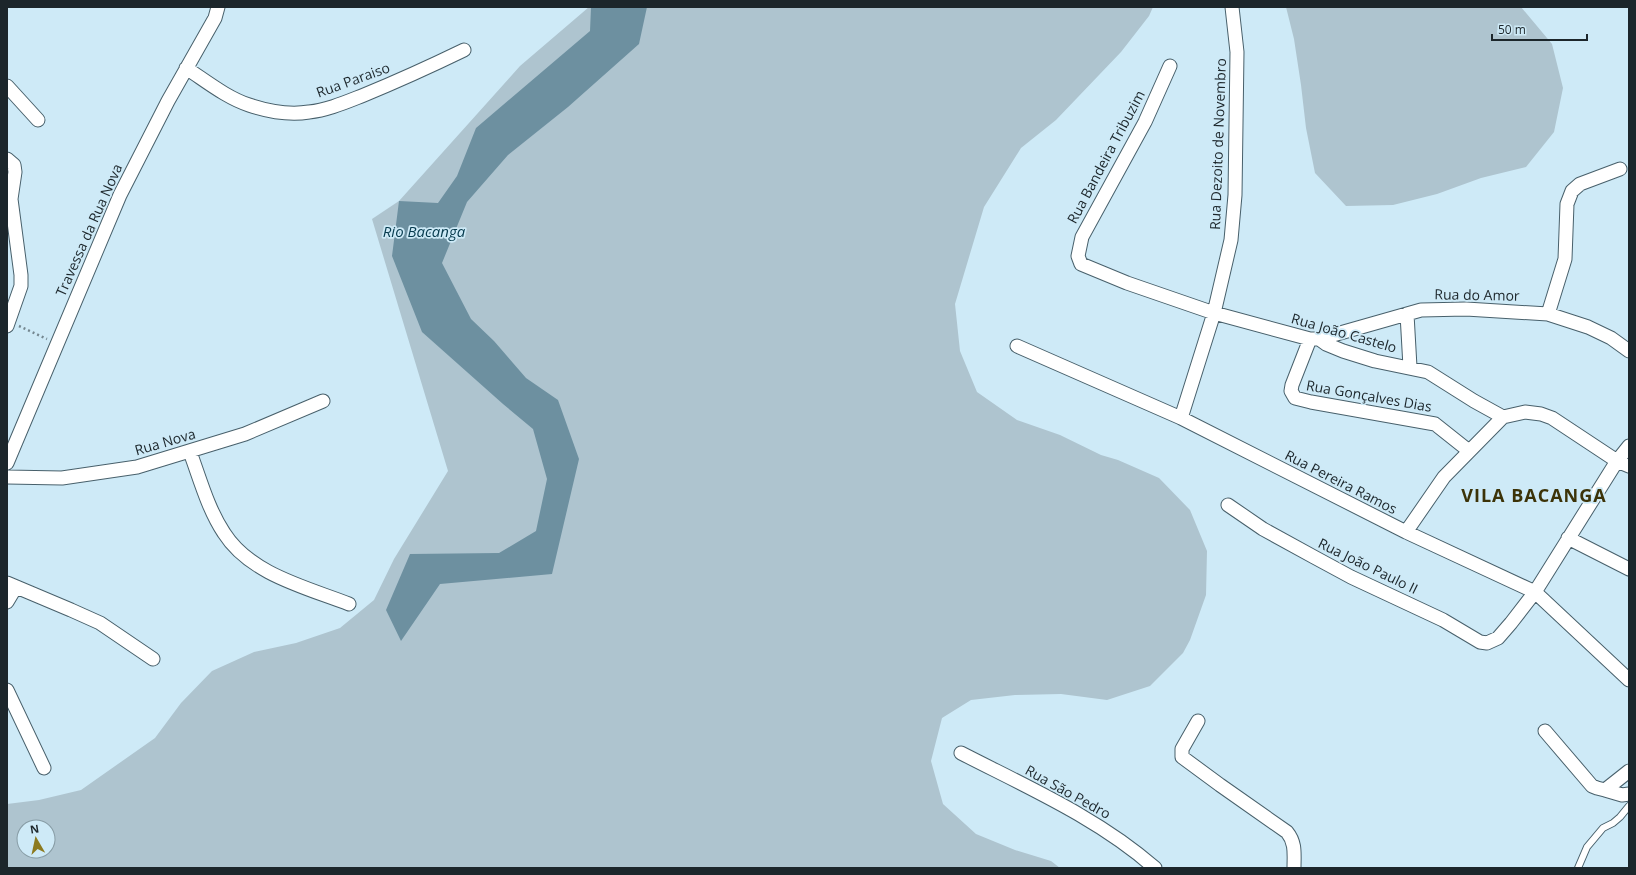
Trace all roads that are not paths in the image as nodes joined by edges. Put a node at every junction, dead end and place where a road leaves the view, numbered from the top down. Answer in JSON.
{"nodes":[{"id":1,"x":225,"y":7,"type":"edge"},
{"id":2,"x":1232,"y":7,"type":"edge"},
{"id":3,"x":217,"y":12,"type":"edge"},
{"id":4,"x":464,"y":50,"type":"dead end"},
{"id":5,"x":1170,"y":66,"type":"dead end"},
{"id":6,"x":186,"y":68,"type":"junction"},
{"id":7,"x":9,"y":92,"type":"edge"},
{"id":8,"x":38,"y":120,"type":"dead end"},
{"id":9,"x":7,"y":159,"type":"edge"},
{"id":10,"x":1620,"y":169,"type":"dead end"},
{"id":11,"x":1081,"y":264,"type":"joint"},
{"id":12,"x":1214,"y":313,"type":"junction"},
{"id":13,"x":1407,"y":314,"type":"junction"},
{"id":14,"x":1548,"y":314,"type":"junction"},
{"id":15,"x":8,"y":323,"type":"edge"},
{"id":16,"x":1314,"y":339,"type":"junction"},
{"id":17,"x":1017,"y":346,"type":"dead end"},
{"id":18,"x":1629,"y":351,"type":"edge"},
{"id":19,"x":1410,"y":367,"type":"junction"},
{"id":20,"x":323,"y":401,"type":"dead end"},
{"id":21,"x":1503,"y":417,"type":"junction"},
{"id":22,"x":1181,"y":418,"type":"junction"},
{"id":23,"x":1629,"y":446,"type":"edge"},
{"id":24,"x":1468,"y":451,"type":"junction"},
{"id":25,"x":190,"y":452,"type":"junction"},
{"id":26,"x":1617,"y":460,"type":"junction"},
{"id":27,"x":7,"y":463,"type":"edge"},
{"id":28,"x":1629,"y":466,"type":"edge"},
{"id":29,"x":7,"y":477,"type":"edge"},
{"id":30,"x":1228,"y":505,"type":"dead end"},
{"id":31,"x":1406,"y":532,"type":"junction"},
{"id":32,"x":1568,"y":538,"type":"junction"},
{"id":33,"x":1629,"y":569,"type":"edge"},
{"id":34,"x":12,"y":585,"type":"edge"},
{"id":35,"x":1535,"y":592,"type":"junction"},
{"id":36,"x":7,"y":602,"type":"edge"},
{"id":37,"x":349,"y":604,"type":"dead end"},
{"id":38,"x":153,"y":659,"type":"dead end"},
{"id":39,"x":1629,"y":680,"type":"edge"},
{"id":40,"x":7,"y":690,"type":"edge"},
{"id":41,"x":1198,"y":721,"type":"dead end"},
{"id":42,"x":1545,"y":731,"type":"dead end"},
{"id":43,"x":961,"y":753,"type":"dead end"},
{"id":44,"x":44,"y":768,"type":"dead end"},
{"id":45,"x":1629,"y":771,"type":"edge"},
{"id":46,"x":1605,"y":790,"type":"junction"},
{"id":47,"x":1629,"y":794,"type":"edge"},
{"id":48,"x":1629,"y":806,"type":"edge"},
{"id":49,"x":1155,"y":868,"type":"edge"},
{"id":50,"x":1294,"y":868,"type":"edge"},
{"id":51,"x":1578,"y":868,"type":"edge"}],
"edges":[{"from":1,"to":3,"type":"lane","name":"Travessa da Rua Nova"},
{"from":2,"to":12,"type":"street","name":"Rua Dezoito de Novembro"},
{"from":3,"to":6,"type":"street","name":"Travessa da Rua Nova"},
{"from":4,"to":6,"type":"street","name":"Rua Paraiso"},
{"from":5,"to":11,"type":"street","name":"Rua Bandeira Tribuzim"},
{"from":6,"to":27,"type":"street","name":"Travessa da Rua Nova"},
{"from":7,"to":8,"type":"street"},
{"from":9,"to":15,"type":"street"},
{"from":10,"to":14,"type":"street"},
{"from":11,"to":12,"type":"street","name":"Rua João Castelo"},
{"from":12,"to":16,"type":"street","name":"Rua João Castelo"},
{"from":12,"to":22,"type":"street","name":"Rua Dezoito de Novembro"},
{"from":13,"to":14,"type":"street","name":"Rua do Amor"},
{"from":13,"to":16,"type":"street","name":"Rua do Amor"},
{"from":13,"to":19,"type":"street"},
{"from":14,"to":18,"type":"street","name":"Rua do Amor"},
{"from":16,"to":19,"type":"street","name":"Rua João Castelo"},
{"from":16,"to":24,"type":"street","name":"Rua Gonçalves Dias"},
{"from":17,"to":22,"type":"street","name":"Rua Pereira Ramos"},
{"from":19,"to":21,"type":"street","name":"Rua João Castelo"},
{"from":20,"to":25,"type":"street","name":"Rua Nova"},
{"from":21,"to":24,"type":"street"},
{"from":21,"to":26,"type":"street"},
{"from":22,"to":31,"type":"street","name":"Rua Pereira Ramos"},
{"from":23,"to":26,"type":"street"},
{"from":24,"to":31,"type":"street"},
{"from":25,"to":29,"type":"street","name":"Rua Nova"},
{"from":25,"to":37,"type":"street"},
{"from":26,"to":28,"type":"street"},
{"from":26,"to":32,"type":"street"},
{"from":30,"to":35,"type":"street","name":"Rua João Paulo II"},
{"from":31,"to":35,"type":"street","name":"Rua Pereira Ramos"},
{"from":32,"to":33,"type":"street"},
{"from":32,"to":35,"type":"street"},
{"from":34,"to":36,"type":"street"},
{"from":34,"to":38,"type":"street"},
{"from":35,"to":39,"type":"street","name":"Rua Pereira Ramos"},
{"from":40,"to":44,"type":"street"},
{"from":41,"to":50,"type":"street"},
{"from":42,"to":46,"type":"street"},
{"from":43,"to":49,"type":"street","name":"Rua São Pedro"},
{"from":45,"to":46,"type":"street"},
{"from":46,"to":47,"type":"street"},
{"from":48,"to":51,"type":"lane"}]}
